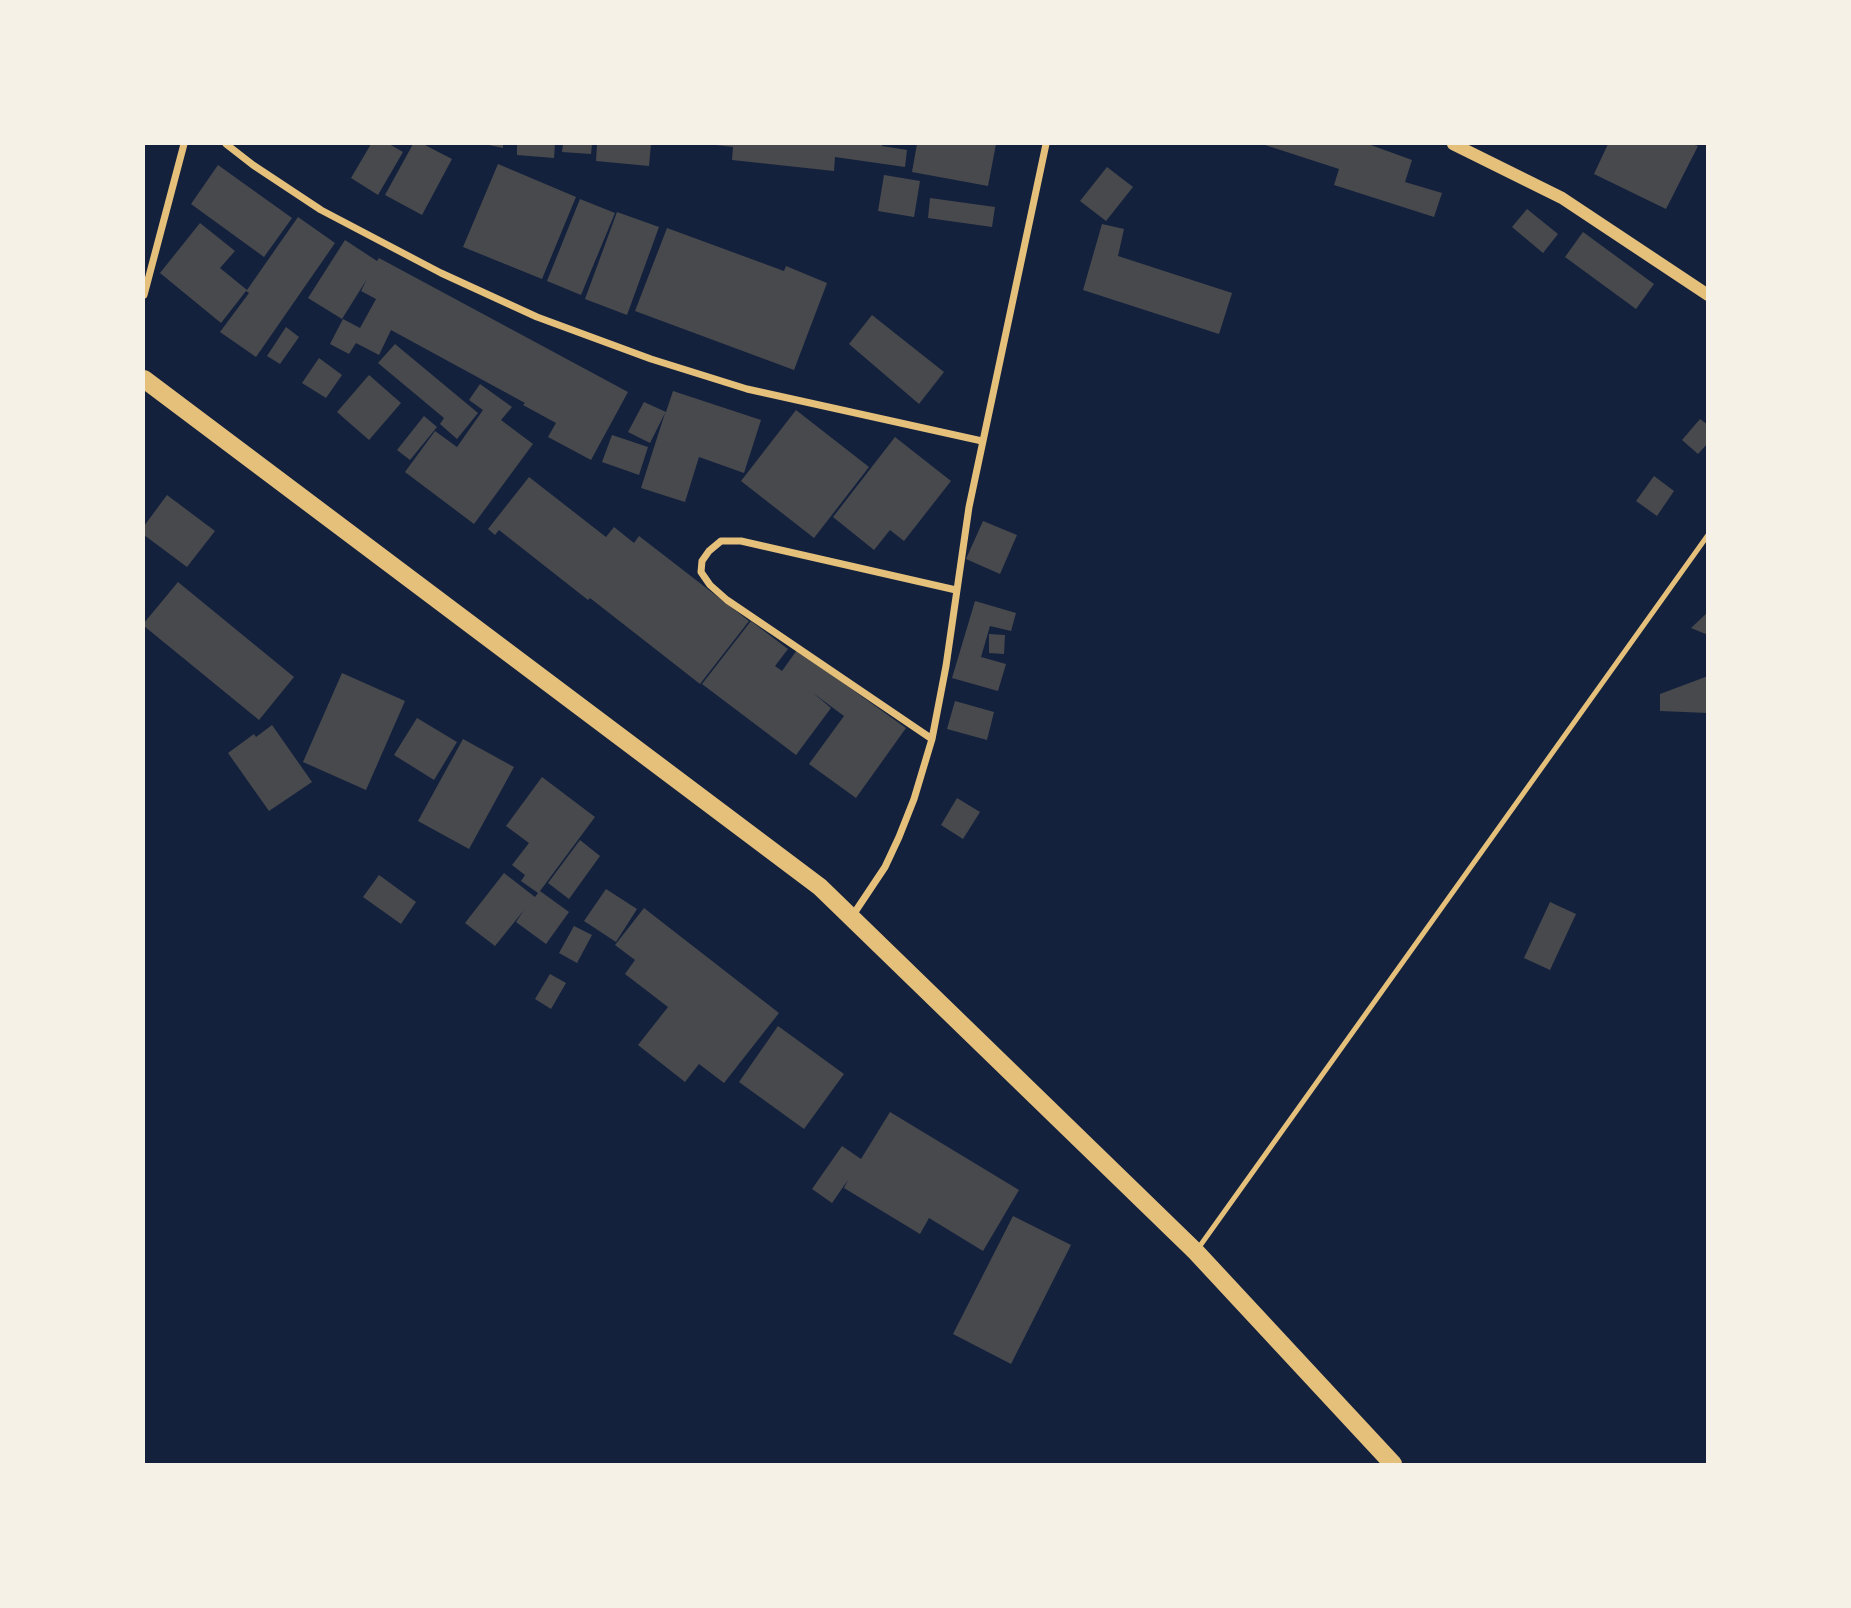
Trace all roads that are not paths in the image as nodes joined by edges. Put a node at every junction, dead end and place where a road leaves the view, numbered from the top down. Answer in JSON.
{"nodes":[{"id":1,"x":184,"y":144,"type":"edge"},
{"id":2,"x":226,"y":144,"type":"edge"},
{"id":3,"x":1046,"y":144,"type":"edge"},
{"id":4,"x":1453,"y":144,"type":"edge"},
{"id":5,"x":144,"y":295,"type":"edge"},
{"id":6,"x":1707,"y":295,"type":"edge"},
{"id":7,"x":144,"y":379,"type":"edge"},
{"id":8,"x":982,"y":441,"type":"junction"},
{"id":9,"x":1707,"y":535,"type":"edge"},
{"id":10,"x":956,"y":590,"type":"junction"},
{"id":11,"x":932,"y":739,"type":"junction"},
{"id":12,"x":851,"y":918,"type":"junction"},
{"id":13,"x":1196,"y":1252,"type":"junction"},
{"id":14,"x":1393,"y":1465,"type":"edge"}],
"edges":[{"from":1,"to":5,"type":"street"},
{"from":2,"to":8,"type":"street"},
{"from":3,"to":8,"type":"street"},
{"from":4,"to":6,"type":"street"},
{"from":7,"to":12,"type":"main road"},
{"from":8,"to":10,"type":"street"},
{"from":9,"to":13,"type":"lane"},
{"from":10,"to":11,"type":"street"},
{"from":10,"to":11,"type":"street"},
{"from":11,"to":12,"type":"street"},
{"from":12,"to":13,"type":"main road"},
{"from":13,"to":14,"type":"main road"}]}
